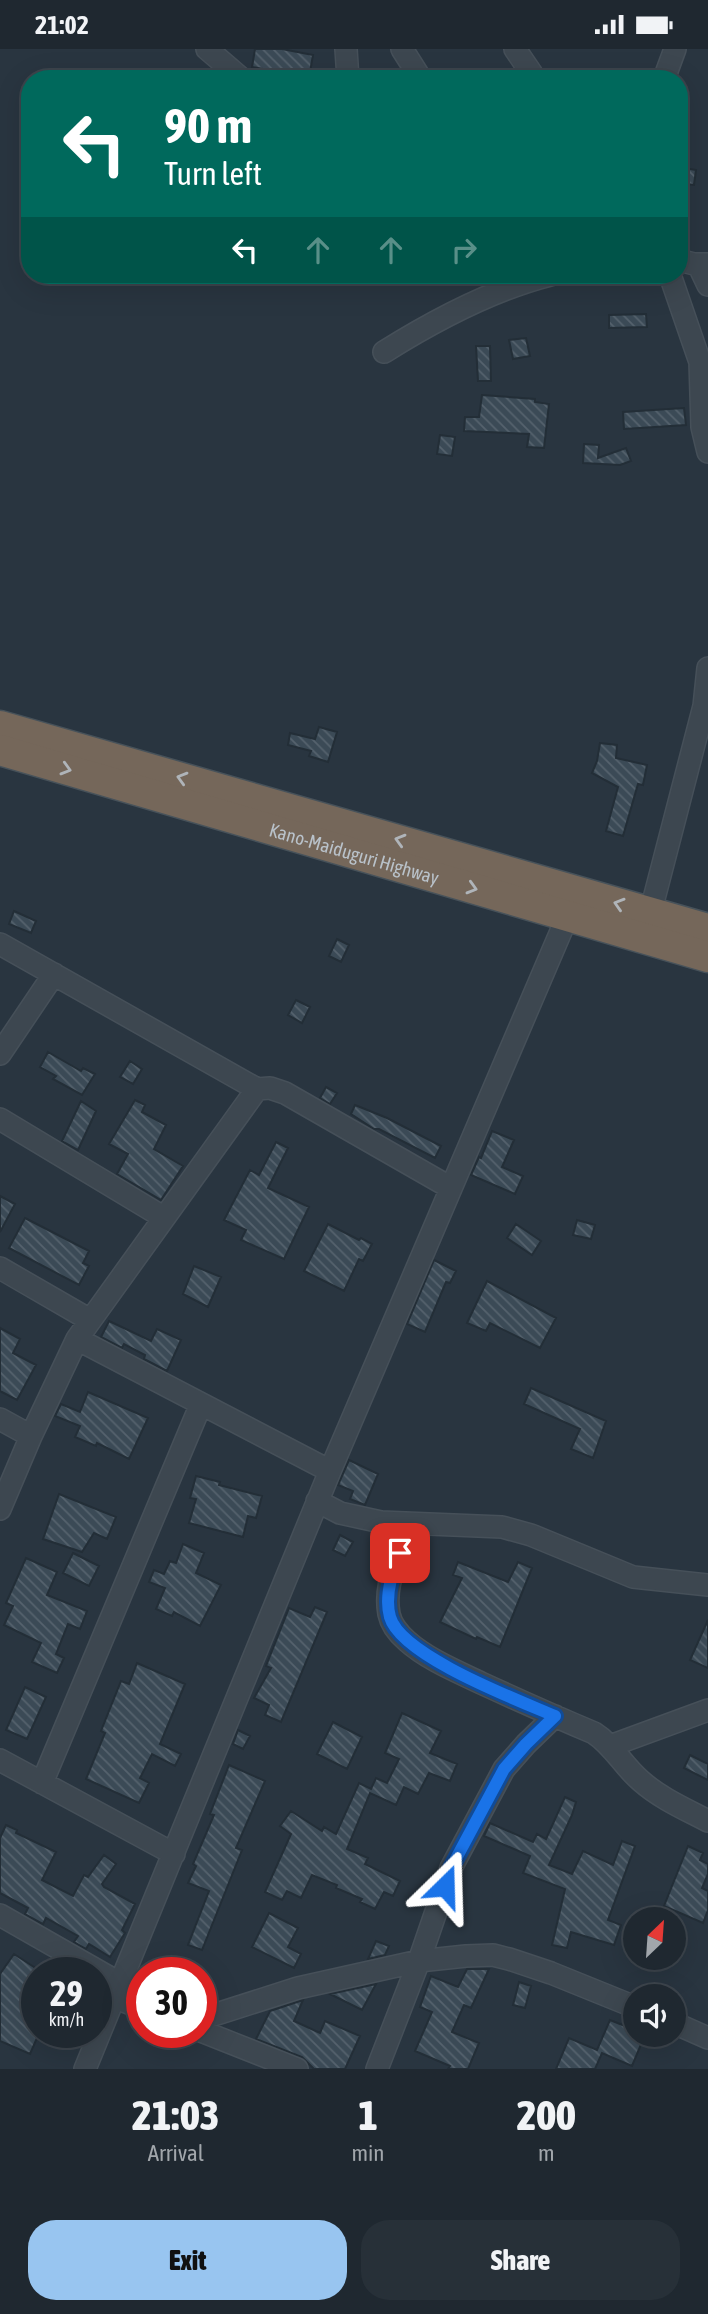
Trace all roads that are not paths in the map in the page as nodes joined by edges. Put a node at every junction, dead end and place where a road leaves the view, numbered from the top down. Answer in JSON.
{"nodes":[{"id":1,"x":207,"y":49,"type":"edge"},
{"id":2,"x":346,"y":49,"type":"edge"},
{"id":3,"x":402,"y":49,"type":"edge"},
{"id":4,"x":515,"y":49,"type":"edge"},
{"id":5,"x":536,"y":49,"type":"edge"},
{"id":6,"x":675,"y":49,"type":"edge"},
{"id":7,"x":232,"y":70,"type":"edge"},
{"id":8,"x":347,"y":70,"type":"edge"},
{"id":9,"x":415,"y":70,"type":"edge"},
{"id":10,"x":528,"y":70,"type":"edge"},
{"id":11,"x":533,"y":70,"type":"edge"},
{"id":12,"x":667,"y":70,"type":"edge"},
{"id":13,"x":695,"y":263,"type":"edge"},
{"id":14,"x":521,"y":284,"type":"edge"},
{"id":15,"x":673,"y":284,"type":"edge"},
{"id":16,"x":708,"y":285,"type":"edge"},
{"id":17,"x":384,"y":352,"type":"dead end"},
{"id":18,"x":708,"y":452,"type":"edge"},
{"id":19,"x":708,"y":669,"type":"edge"},
{"id":20,"x":0,"y":726,"type":"edge"},
{"id":21,"x":0,"y":750,"type":"edge"},
{"id":22,"x":571,"y":903,"type":"junction"},
{"id":23,"x":650,"y":914,"type":"junction"},
{"id":24,"x":708,"y":929,"type":"edge"},
{"id":25,"x":0,"y":944,"type":"edge"},
{"id":26,"x":708,"y":957,"type":"edge"},
{"id":27,"x":54,"y":975,"type":"junction"},
{"id":28,"x":0,"y":1054,"type":"edge"},
{"id":29,"x":257,"y":1089,"type":"junction"},
{"id":30,"x":0,"y":1119,"type":"edge"},
{"id":31,"x":451,"y":1188,"type":"junction"},
{"id":32,"x":163,"y":1217,"type":"junction"},
{"id":33,"x":0,"y":1268,"type":"edge"},
{"id":34,"x":90,"y":1320,"type":"junction"},
{"id":35,"x":77,"y":1339,"type":"junction"},
{"id":36,"x":201,"y":1404,"type":"junction"},
{"id":37,"x":0,"y":1419,"type":"edge"},
{"id":38,"x":30,"y":1436,"type":"junction"},
{"id":39,"x":330,"y":1471,"type":"junction"},
{"id":40,"x":317,"y":1501,"type":"junction"},
{"id":41,"x":0,"y":1509,"type":"edge"},
{"id":42,"x":418,"y":1525,"type":"junction"},
{"id":43,"x":708,"y":1585,"type":"edge"},
{"id":44,"x":708,"y":1710,"type":"edge"},
{"id":45,"x":555,"y":1716,"type":"junction"},
{"id":46,"x":610,"y":1746,"type":"junction"},
{"id":47,"x":0,"y":1760,"type":"edge"},
{"id":48,"x":41,"y":1783,"type":"junction"},
{"id":49,"x":708,"y":1821,"type":"edge"},
{"id":50,"x":174,"y":1854,"type":"junction"},
{"id":51,"x":0,"y":1915,"type":"edge"},
{"id":52,"x":419,"y":1961,"type":"junction"},
{"id":53,"x":118,"y":1991,"type":"junction"},
{"id":54,"x":126,"y":1997,"type":"edge"},
{"id":55,"x":623,"y":2002,"type":"edge"},
{"id":56,"x":217,"y":2014,"type":"edge"},
{"id":57,"x":686,"y":2028,"type":"edge"},
{"id":58,"x":217,"y":2037,"type":"edge"},
{"id":59,"x":708,"y":2038,"type":"edge"},
{"id":60,"x":85,"y":2069,"type":"edge"},
{"id":61,"x":298,"y":2069,"type":"edge"},
{"id":62,"x":377,"y":2069,"type":"edge"}],
"edges":[{"from":1,"to":7,"type":"street"},
{"from":2,"to":8,"type":"street"},
{"from":3,"to":9,"type":"street"},
{"from":4,"to":10,"type":"street"},
{"from":5,"to":11,"type":"street"},
{"from":6,"to":12,"type":"street"},
{"from":13,"to":16,"type":"street"},
{"from":14,"to":17,"type":"street"},
{"from":15,"to":18,"type":"street"},
{"from":19,"to":23,"type":"street"},
{"from":22,"to":20,"type":"highway","name":"Kano-Maiduguri Highway","one_way":true},
{"from":21,"to":22,"type":"highway","name":"Kano-Maiduguri Highway","one_way":true},
{"from":23,"to":22,"type":"highway","name":"Kano-Maiduguri Highway","one_way":true},
{"from":22,"to":26,"type":"highway","name":"Kano-Maiduguri Highway"},
{"from":22,"to":31,"type":"street"},
{"from":23,"to":24,"type":"highway","name":"Kano-Maiduguri Highway"},
{"from":25,"to":27,"type":"street"},
{"from":27,"to":28,"type":"street"},
{"from":27,"to":29,"type":"street"},
{"from":29,"to":31,"type":"street"},
{"from":29,"to":32,"type":"street"},
{"from":30,"to":32,"type":"street"},
{"from":31,"to":39,"type":"street"},
{"from":32,"to":34,"type":"street"},
{"from":33,"to":34,"type":"street"},
{"from":34,"to":35,"type":"street"},
{"from":35,"to":36,"type":"street"},
{"from":35,"to":38,"type":"street"},
{"from":36,"to":39,"type":"street"},
{"from":36,"to":48,"type":"street"},
{"from":37,"to":38,"type":"street"},
{"from":38,"to":41,"type":"street"},
{"from":39,"to":40,"type":"street"},
{"from":40,"to":42,"type":"street"},
{"from":40,"to":50,"type":"street"},
{"from":42,"to":43,"type":"street"},
{"from":42,"to":45,"type":"street"},
{"from":44,"to":46,"type":"street"},
{"from":45,"to":46,"type":"street"},
{"from":45,"to":52,"type":"street"},
{"from":46,"to":49,"type":"street"},
{"from":47,"to":48,"type":"street"},
{"from":48,"to":50,"type":"street"},
{"from":50,"to":53,"type":"street"},
{"from":51,"to":53,"type":"street"},
{"from":52,"to":55,"type":"street"},
{"from":52,"to":56,"type":"street"},
{"from":52,"to":62,"type":"street"},
{"from":53,"to":54,"type":"street"},
{"from":53,"to":60,"type":"street"},
{"from":57,"to":59,"type":"street"},
{"from":58,"to":61,"type":"street"}]}
